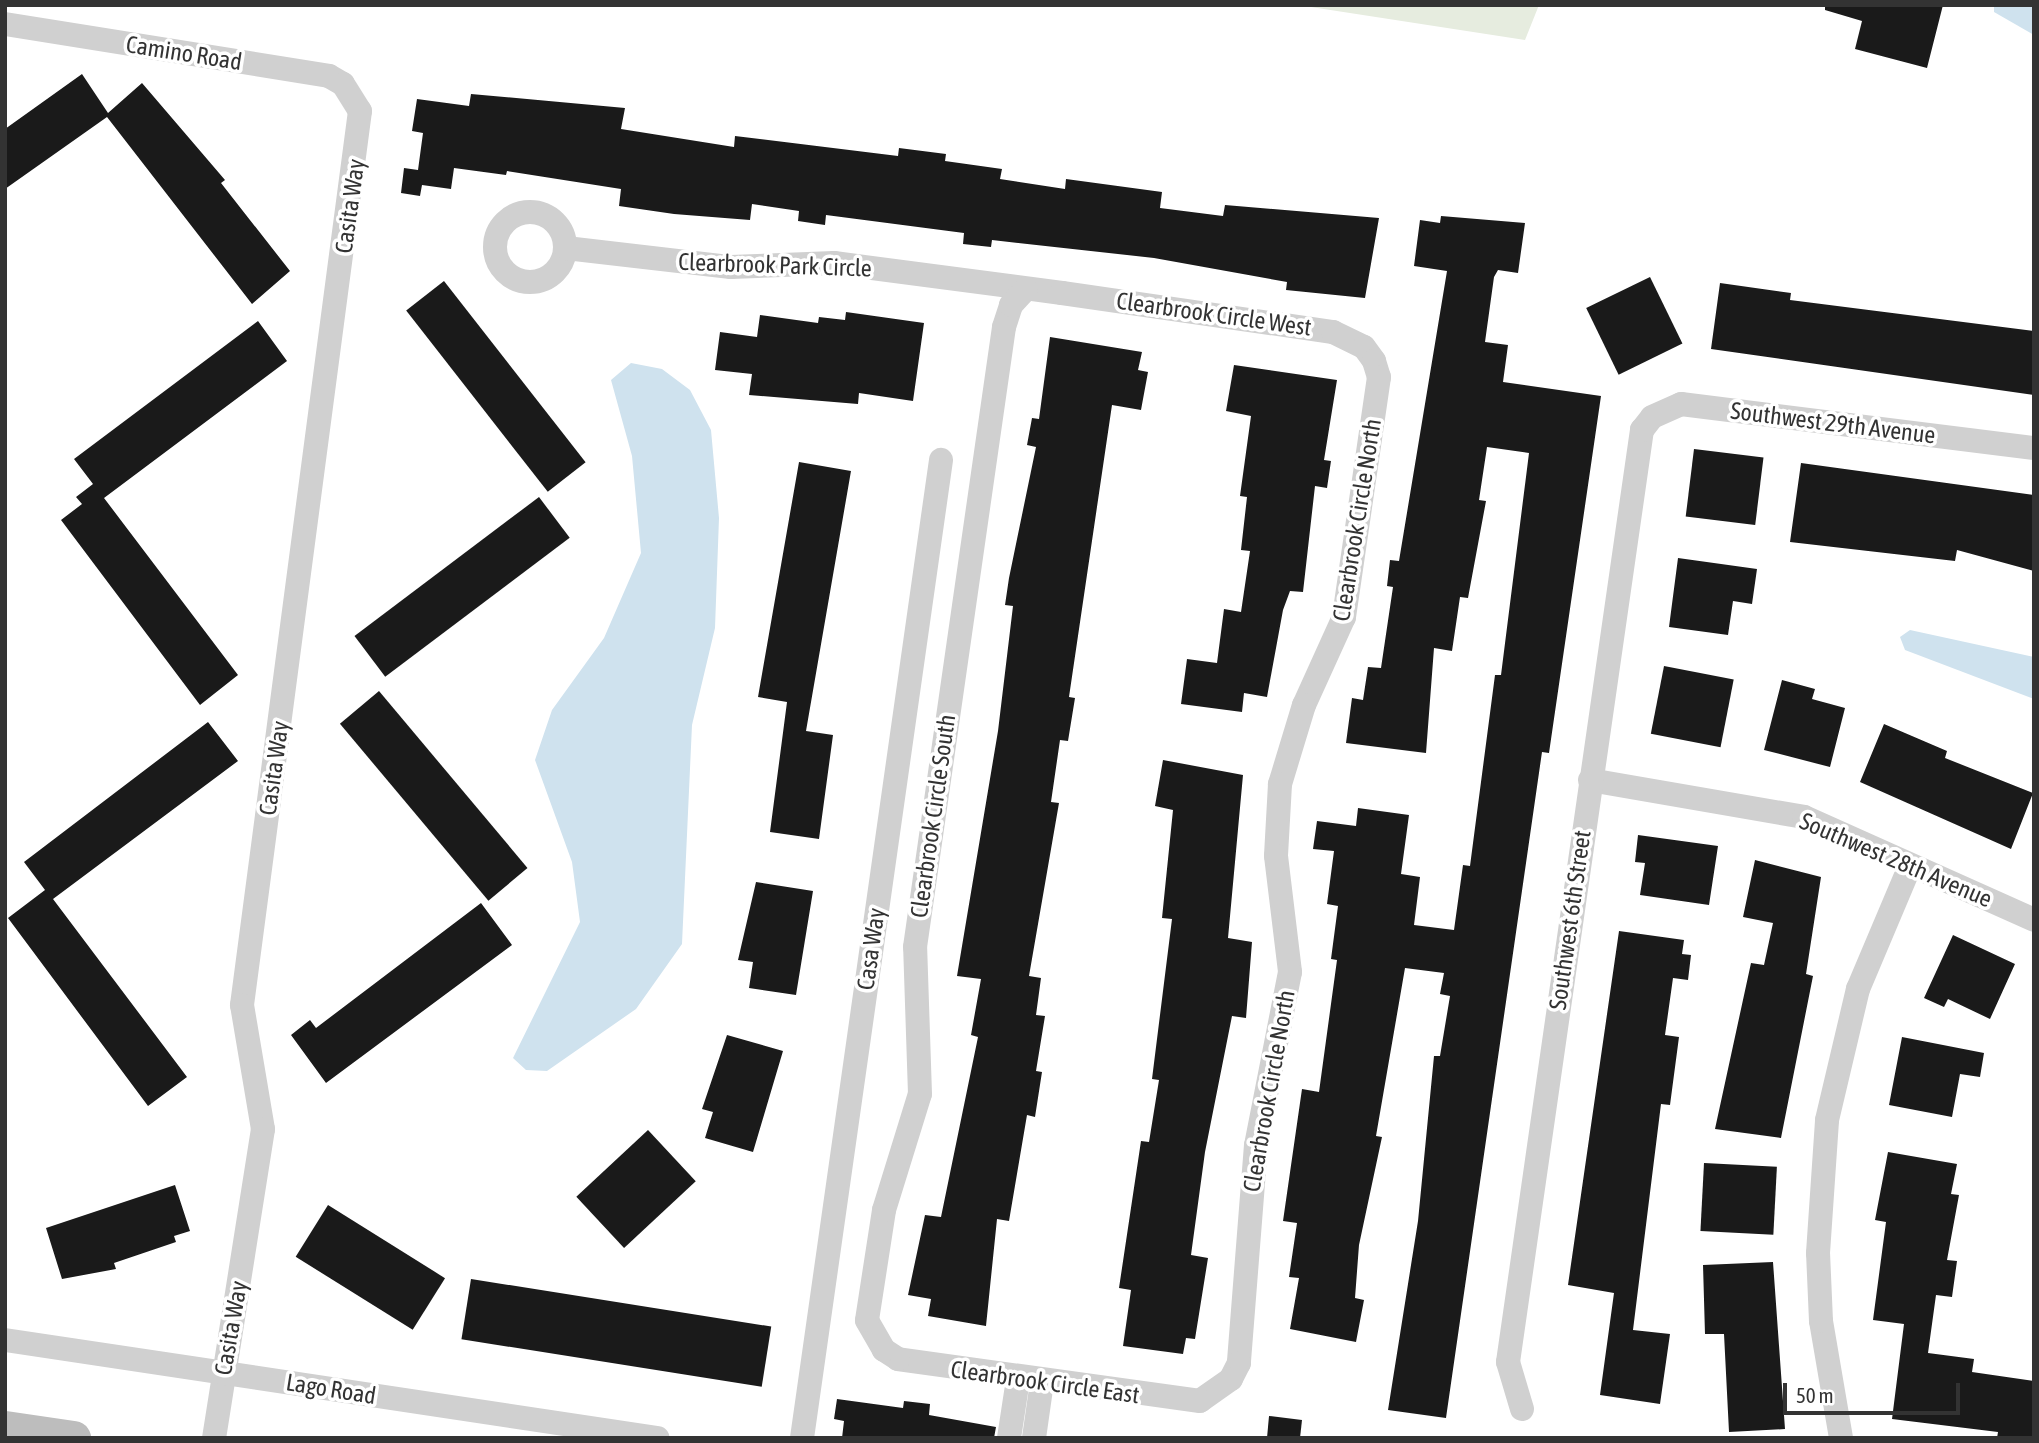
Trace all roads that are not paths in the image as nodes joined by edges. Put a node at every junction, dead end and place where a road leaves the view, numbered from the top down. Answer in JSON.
{"nodes":[{"id":1,"x":5,"y":24,"type":"edge"},
{"id":2,"x":354,"y":97,"type":"joint"},
{"id":3,"x":566,"y":248,"type":"dead end"},
{"id":4,"x":1026,"y":289,"type":"junction"},
{"id":5,"x":1379,"y":377,"type":"joint"},
{"id":6,"x":1642,"y":430,"type":"joint"},
{"id":7,"x":2034,"y":448,"type":"edge"},
{"id":8,"x":941,"y":460,"type":"dead end"},
{"id":9,"x":1590,"y":780,"type":"junction"},
{"id":10,"x":1910,"y":866,"type":"junction"},
{"id":11,"x":2034,"y":920,"type":"edge"},
{"id":12,"x":5,"y":1340,"type":"edge"},
{"id":13,"x":878,"y":1343,"type":"joint"},
{"id":14,"x":222,"y":1372,"type":"junction"},
{"id":15,"x":1030,"y":1381,"type":"junction"},
{"id":16,"x":1216,"y":1393,"type":"joint"},
{"id":17,"x":1522,"y":1409,"type":"dead end"},
{"id":18,"x":5,"y":1428,"type":"edge"},
{"id":19,"x":73,"y":1438,"type":"edge"},
{"id":20,"x":214,"y":1438,"type":"edge"},
{"id":21,"x":657,"y":1438,"type":"edge"},
{"id":22,"x":802,"y":1438,"type":"edge"},
{"id":23,"x":1009,"y":1438,"type":"edge"},
{"id":24,"x":1034,"y":1438,"type":"edge"},
{"id":25,"x":1841,"y":1438,"type":"edge"}],
"edges":[{"from":1,"to":2,"type":"street","name":"Camino Road"},
{"from":2,"to":14,"type":"street","name":"Casita Way"},
{"from":3,"to":4,"type":"street","name":"Clearbrook Park Circle"},
{"from":4,"to":5,"type":"street","name":"Clearbrook Circle West"},
{"from":4,"to":13,"type":"street","name":"Clearbrook Circle South"},
{"from":5,"to":16,"type":"street","name":"Clearbrook Circle North"},
{"from":6,"to":7,"type":"street","name":"Southwest 29th Avenue"},
{"from":6,"to":9,"type":"street","name":"Southwest 6th Street"},
{"from":8,"to":22,"type":"street","name":"Casa Way"},
{"from":9,"to":10,"type":"street","name":"Southwest 28th Avenue"},
{"from":9,"to":17,"type":"street","name":"Southwest 6th Street"},
{"from":10,"to":11,"type":"street","name":"Southwest 28th Avenue"},
{"from":10,"to":25,"type":"street"},
{"from":12,"to":14,"type":"street","name":"Lago Road"},
{"from":13,"to":15,"type":"street","name":"Clearbrook Circle East"},
{"from":14,"to":20,"type":"street","name":"Casita Way"},
{"from":14,"to":21,"type":"street","name":"Lago Road"},
{"from":15,"to":16,"type":"street","name":"Clearbrook Circle East"},
{"from":15,"to":23,"type":"street"},
{"from":15,"to":24,"type":"street"},
{"from":18,"to":19,"type":"street"}]}
